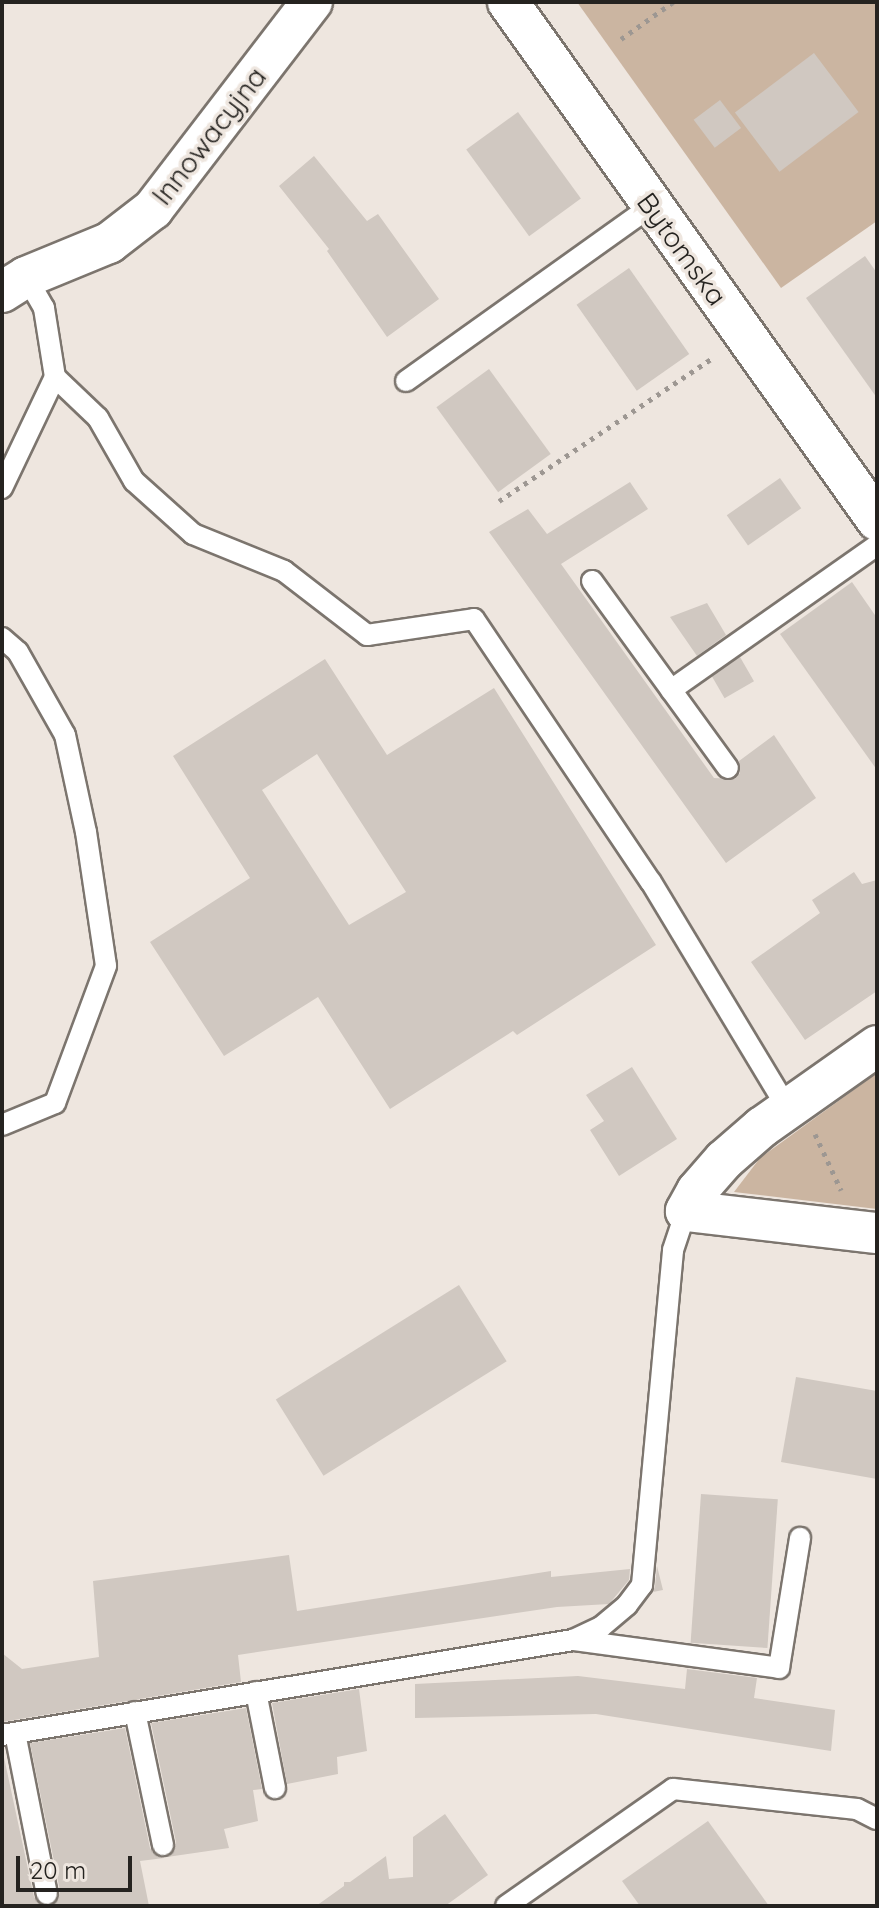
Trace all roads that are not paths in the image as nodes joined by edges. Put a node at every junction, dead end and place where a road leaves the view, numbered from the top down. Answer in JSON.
{"nodes":[{"id":1,"x":312,"y":2,"type":"edge"},
{"id":2,"x":508,"y":2,"type":"edge"},
{"id":3,"x":651,"y":206,"type":"junction"},
{"id":4,"x":14,"y":284,"type":"edge"},
{"id":5,"x":55,"y":377,"type":"junction"},
{"id":6,"x":406,"y":381,"type":"dead end"},
{"id":7,"x":2,"y":488,"type":"edge"},
{"id":8,"x":871,"y":498,"type":"edge"},
{"id":9,"x":877,"y":545,"type":"edge"},
{"id":10,"x":592,"y":581,"type":"dead end"},
{"id":11,"x":2,"y":638,"type":"edge"},
{"id":12,"x":671,"y":690,"type":"junction"},
{"id":13,"x":728,"y":768,"type":"dead end"},
{"id":14,"x":877,"y":1046,"type":"edge"},
{"id":15,"x":794,"y":1105,"type":"junction"},
{"id":16,"x":2,"y":1125,"type":"edge"},
{"id":17,"x":686,"y":1211,"type":"junction"},
{"id":18,"x":869,"y":1232,"type":"edge"},
{"id":19,"x":800,"y":1538,"type":"dead end"},
{"id":20,"x":573,"y":1640,"type":"junction"},
{"id":21,"x":256,"y":1692,"type":"junction"},
{"id":22,"x":135,"y":1712,"type":"junction"},
{"id":23,"x":9,"y":1734,"type":"edge"},
{"id":24,"x":275,"y":1788,"type":"dead end"},
{"id":25,"x":877,"y":1819,"type":"edge"},
{"id":26,"x":163,"y":1845,"type":"dead end"},
{"id":27,"x":47,"y":1894,"type":"dead end"},
{"id":28,"x":506,"y":1906,"type":"edge"}],
"edges":[{"from":1,"to":4,"type":"street","name":"Innowacyjna"},
{"from":2,"to":3,"type":"street","name":"Bytomska"},
{"from":3,"to":6,"type":"lane"},
{"from":3,"to":8,"type":"street","name":"Bytomska"},
{"from":4,"to":5,"type":"lane"},
{"from":5,"to":7,"type":"lane"},
{"from":5,"to":15,"type":"lane"},
{"from":9,"to":12,"type":"lane"},
{"from":10,"to":12,"type":"lane"},
{"from":11,"to":16,"type":"lane"},
{"from":12,"to":13,"type":"lane"},
{"from":14,"to":15,"type":"street"},
{"from":15,"to":17,"type":"street"},
{"from":17,"to":18,"type":"street"},
{"from":17,"to":20,"type":"lane"},
{"from":19,"to":20,"type":"lane"},
{"from":20,"to":21,"type":"lane"},
{"from":21,"to":22,"type":"lane"},
{"from":21,"to":24,"type":"lane"},
{"from":22,"to":23,"type":"lane"},
{"from":22,"to":26,"type":"lane"},
{"from":23,"to":27,"type":"lane"},
{"from":25,"to":28,"type":"lane"}]}
